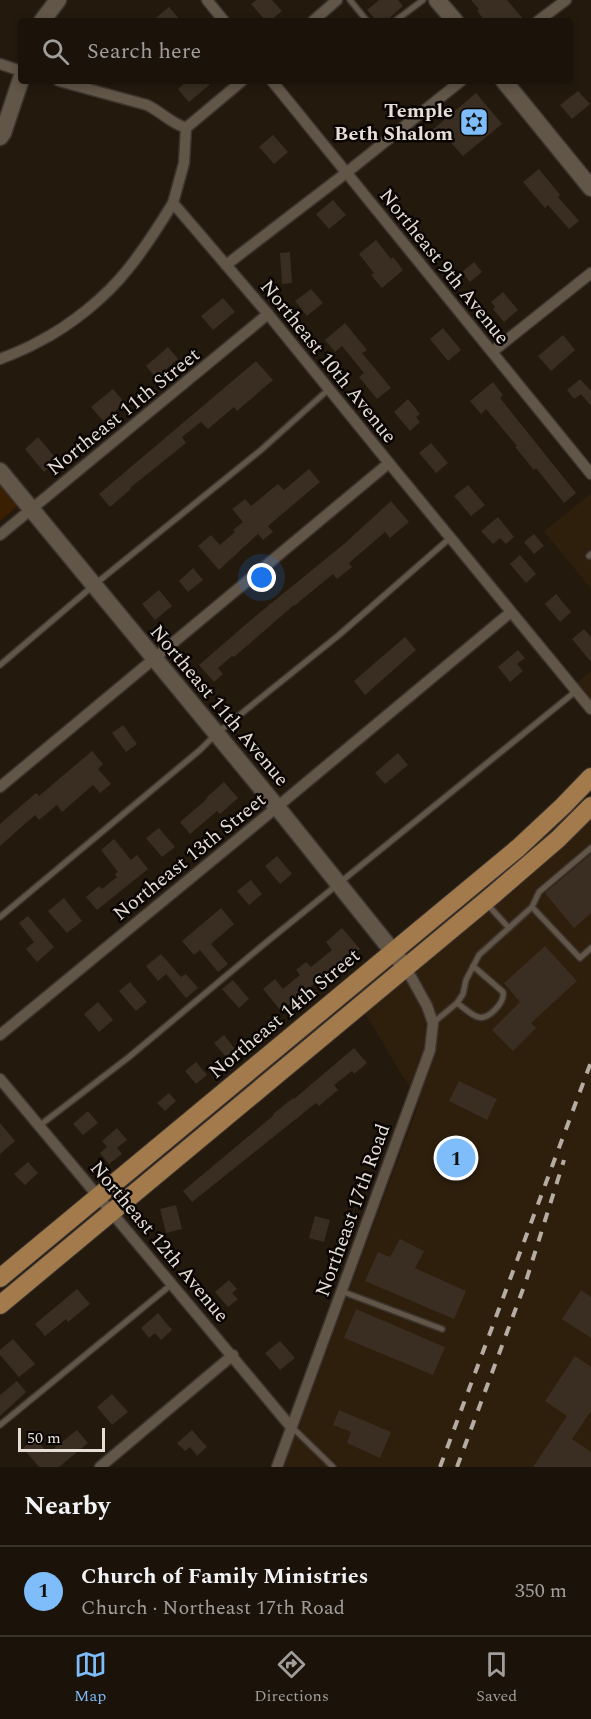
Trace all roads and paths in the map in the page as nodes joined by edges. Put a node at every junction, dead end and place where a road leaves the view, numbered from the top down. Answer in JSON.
{"nodes":[{"id":1,"x":58,"y":0,"type":"edge"},
{"id":2,"x":207,"y":0,"type":"edge"},
{"id":3,"x":337,"y":0,"type":"edge"},
{"id":4,"x":350,"y":0,"type":"edge"},
{"id":5,"x":423,"y":0,"type":"edge"},
{"id":6,"x":437,"y":0,"type":"edge"},
{"id":7,"x":566,"y":0,"type":"edge"},
{"id":8,"x":44,"y":18,"type":"edge"},
{"id":9,"x":222,"y":18,"type":"edge"},
{"id":10,"x":316,"y":18,"type":"edge"},
{"id":11,"x":365,"y":18,"type":"edge"},
{"id":12,"x":399,"y":18,"type":"edge"},
{"id":13,"x":452,"y":18,"type":"edge"},
{"id":14,"x":542,"y":18,"type":"edge"},
{"id":15,"x":0,"y":64,"type":"edge"},
{"id":16,"x":18,"y":70,"type":"edge"},
{"id":17,"x":19,"y":84,"type":"edge"},
{"id":18,"x":70,"y":84,"type":"edge"},
{"id":19,"x":238,"y":84,"type":"edge"},
{"id":20,"x":274,"y":84,"type":"edge"},
{"id":21,"x":457,"y":84,"type":"edge"},
{"id":22,"x":506,"y":84,"type":"edge"},
{"id":23,"x":186,"y":128,"type":"junction"},
{"id":24,"x":0,"y":137,"type":"edge"},
{"id":25,"x":346,"y":173,"type":"junction"},
{"id":26,"x":591,"y":188,"type":"edge"},
{"id":27,"x":173,"y":203,"type":"junction"},
{"id":28,"x":226,"y":265,"type":"junction"},
{"id":29,"x":591,"y":273,"type":"edge"},
{"id":30,"x":268,"y":314,"type":"junction"},
{"id":31,"x":492,"y":352,"type":"junction"},
{"id":32,"x":0,"y":359,"type":"edge"},
{"id":33,"x":329,"y":389,"type":"junction"},
{"id":34,"x":389,"y":463,"type":"junction"},
{"id":35,"x":0,"y":471,"type":"edge"},
{"id":36,"x":591,"y":474,"type":"edge"},
{"id":37,"x":31,"y":509,"type":"junction"},
{"id":38,"x":0,"y":535,"type":"edge"},
{"id":39,"x":450,"y":538,"type":"junction"},
{"id":40,"x":94,"y":585,"type":"junction"},
{"id":41,"x":511,"y":612,"type":"junction"},
{"id":42,"x":154,"y":659,"type":"junction"},
{"id":43,"x":0,"y":665,"type":"edge"},
{"id":44,"x":576,"y":691,"type":"junction"},
{"id":45,"x":591,"y":709,"type":"edge"},
{"id":46,"x":216,"y":734,"type":"junction"},
{"id":47,"x":591,"y":777,"type":"edge"},
{"id":48,"x":0,"y":787,"type":"edge"},
{"id":49,"x":591,"y":806,"type":"edge"},
{"id":50,"x":277,"y":807,"type":"junction"},
{"id":51,"x":591,"y":848,"type":"edge"},
{"id":52,"x":339,"y":884,"type":"junction"},
{"id":53,"x":485,"y":902,"type":"junction"},
{"id":54,"x":532,"y":907,"type":"junction"},
{"id":55,"x":0,"y":917,"type":"edge"},
{"id":56,"x":509,"y":928,"type":"junction"},
{"id":57,"x":591,"y":948,"type":"edge"},
{"id":58,"x":393,"y":952,"type":"junction"},
{"id":59,"x":473,"y":966,"type":"junction"},
{"id":60,"x":406,"y":968,"type":"junction"},
{"id":61,"x":457,"y":1003,"type":"junction"},
{"id":62,"x":433,"y":1023,"type":"junction"},
{"id":63,"x":0,"y":1035,"type":"edge"},
{"id":64,"x":0,"y":1078,"type":"edge"},
{"id":65,"x":39,"y":1126,"type":"junction"},
{"id":66,"x":99,"y":1197,"type":"junction"},
{"id":67,"x":111,"y":1212,"type":"junction"},
{"id":68,"x":0,"y":1278,"type":"edge"},
{"id":69,"x":172,"y":1284,"type":"junction"},
{"id":70,"x":342,"y":1291,"type":"junction"},
{"id":71,"x":0,"y":1305,"type":"edge"},
{"id":72,"x":442,"y":1329,"type":"dead end"},
{"id":73,"x":233,"y":1355,"type":"junction"},
{"id":74,"x":0,"y":1425,"type":"edge"},
{"id":75,"x":291,"y":1427,"type":"junction"},
{"id":76,"x":100,"y":1467,"type":"edge"},
{"id":77,"x":277,"y":1467,"type":"edge"},
{"id":78,"x":333,"y":1467,"type":"edge"}],
"edges":[{"from":1,"to":8,"type":"street"},
{"from":2,"to":9,"type":"street"},
{"from":3,"to":10,"type":"street"},
{"from":4,"to":11,"type":"lane"},
{"from":5,"to":12,"type":"lane"},
{"from":6,"to":13,"type":"street"},
{"from":7,"to":14,"type":"street"},
{"from":15,"to":16,"type":"street"},
{"from":17,"to":24,"type":"street"},
{"from":18,"to":23,"type":"street"},
{"from":19,"to":23,"type":"street"},
{"from":20,"to":25,"type":"street","name":"Northeast 9th Avenue"},
{"from":21,"to":25,"type":"street"},
{"from":22,"to":26,"type":"street"},
{"from":23,"to":27,"type":"street"},
{"from":25,"to":28,"type":"street"},
{"from":25,"to":31,"type":"street","name":"Northeast 9th Avenue"},
{"from":27,"to":28,"type":"street","name":"Northeast 10th Avenue"},
{"from":27,"to":32,"type":"street"},
{"from":28,"to":30,"type":"street","name":"Northeast 10th Avenue"},
{"from":29,"to":31,"type":"street"},
{"from":30,"to":33,"type":"street","name":"Northeast 10th Avenue"},
{"from":30,"to":37,"type":"street","name":"Northeast 11th Street"},
{"from":31,"to":36,"type":"street","name":"Northeast 9th Avenue"},
{"from":33,"to":34,"type":"street","name":"Northeast 10th Avenue"},
{"from":33,"to":40,"type":"lane"},
{"from":34,"to":39,"type":"street","name":"Northeast 10th Avenue"},
{"from":34,"to":42,"type":"street"},
{"from":35,"to":37,"type":"street","name":"Northeast 11th Avenue"},
{"from":37,"to":38,"type":"street","name":"Northeast 11th Street"},
{"from":37,"to":40,"type":"street","name":"Northeast 11th Avenue"},
{"from":39,"to":41,"type":"street","name":"Northeast 10th Avenue"},
{"from":39,"to":46,"type":"lane"},
{"from":40,"to":42,"type":"street","name":"Northeast 11th Avenue"},
{"from":40,"to":43,"type":"lane"},
{"from":41,"to":44,"type":"street","name":"Northeast 10th Avenue"},
{"from":41,"to":50,"type":"street","name":"Northeast 13th Street"},
{"from":42,"to":46,"type":"street","name":"Northeast 11th Avenue"},
{"from":42,"to":48,"type":"street"},
{"from":44,"to":45,"type":"street","name":"Northeast 10th Avenue"},
{"from":44,"to":52,"type":"lane"},
{"from":46,"to":50,"type":"street","name":"Northeast 11th Avenue"},
{"from":46,"to":55,"type":"lane"},
{"from":47,"to":58,"type":"main road","name":"Northeast 14th Street"},
{"from":49,"to":53,"type":"main road"},
{"from":50,"to":52,"type":"street","name":"Northeast 11th Avenue"},
{"from":50,"to":63,"type":"street","name":"Northeast 13th Street"},
{"from":51,"to":54,"type":"lane"},
{"from":52,"to":58,"type":"street","name":"Northeast 11th Avenue"},
{"from":52,"to":65,"type":"lane"},
{"from":53,"to":56,"type":"lane"},
{"from":53,"to":60,"type":"main road"},
{"from":54,"to":56,"type":"lane"},
{"from":54,"to":57,"type":"lane"},
{"from":56,"to":59,"type":"lane"},
{"from":58,"to":60,"type":"street","name":"Northeast 11th Avenue"},
{"from":58,"to":66,"type":"main road","name":"Northeast 14th Street"},
{"from":59,"to":61,"type":"lane"},
{"from":59,"to":61,"type":"lane"},
{"from":60,"to":62,"type":"street"},
{"from":60,"to":67,"type":"main road"},
{"from":61,"to":62,"type":"lane"},
{"from":62,"to":70,"type":"street","name":"Northeast 17th Road"},
{"from":64,"to":65,"type":"street","name":"Northeast 12th Avenue"},
{"from":65,"to":66,"type":"street","name":"Northeast 12th Avenue"},
{"from":66,"to":67,"type":"street","name":"Northeast 12th Avenue"},
{"from":66,"to":68,"type":"main road","name":"Northeast 14th Street"},
{"from":67,"to":69,"type":"street","name":"Northeast 12th Avenue"},
{"from":67,"to":71,"type":"main road"},
{"from":69,"to":73,"type":"street","name":"Northeast 12th Avenue"},
{"from":69,"to":74,"type":"lane"},
{"from":70,"to":72,"type":"lane"},
{"from":70,"to":75,"type":"street","name":"Northeast 17th Road"},
{"from":73,"to":75,"type":"street","name":"Northeast 12th Avenue"},
{"from":73,"to":76,"type":"street"},
{"from":75,"to":77,"type":"street","name":"Northeast 17th Road"},
{"from":75,"to":78,"type":"lane"}]}
